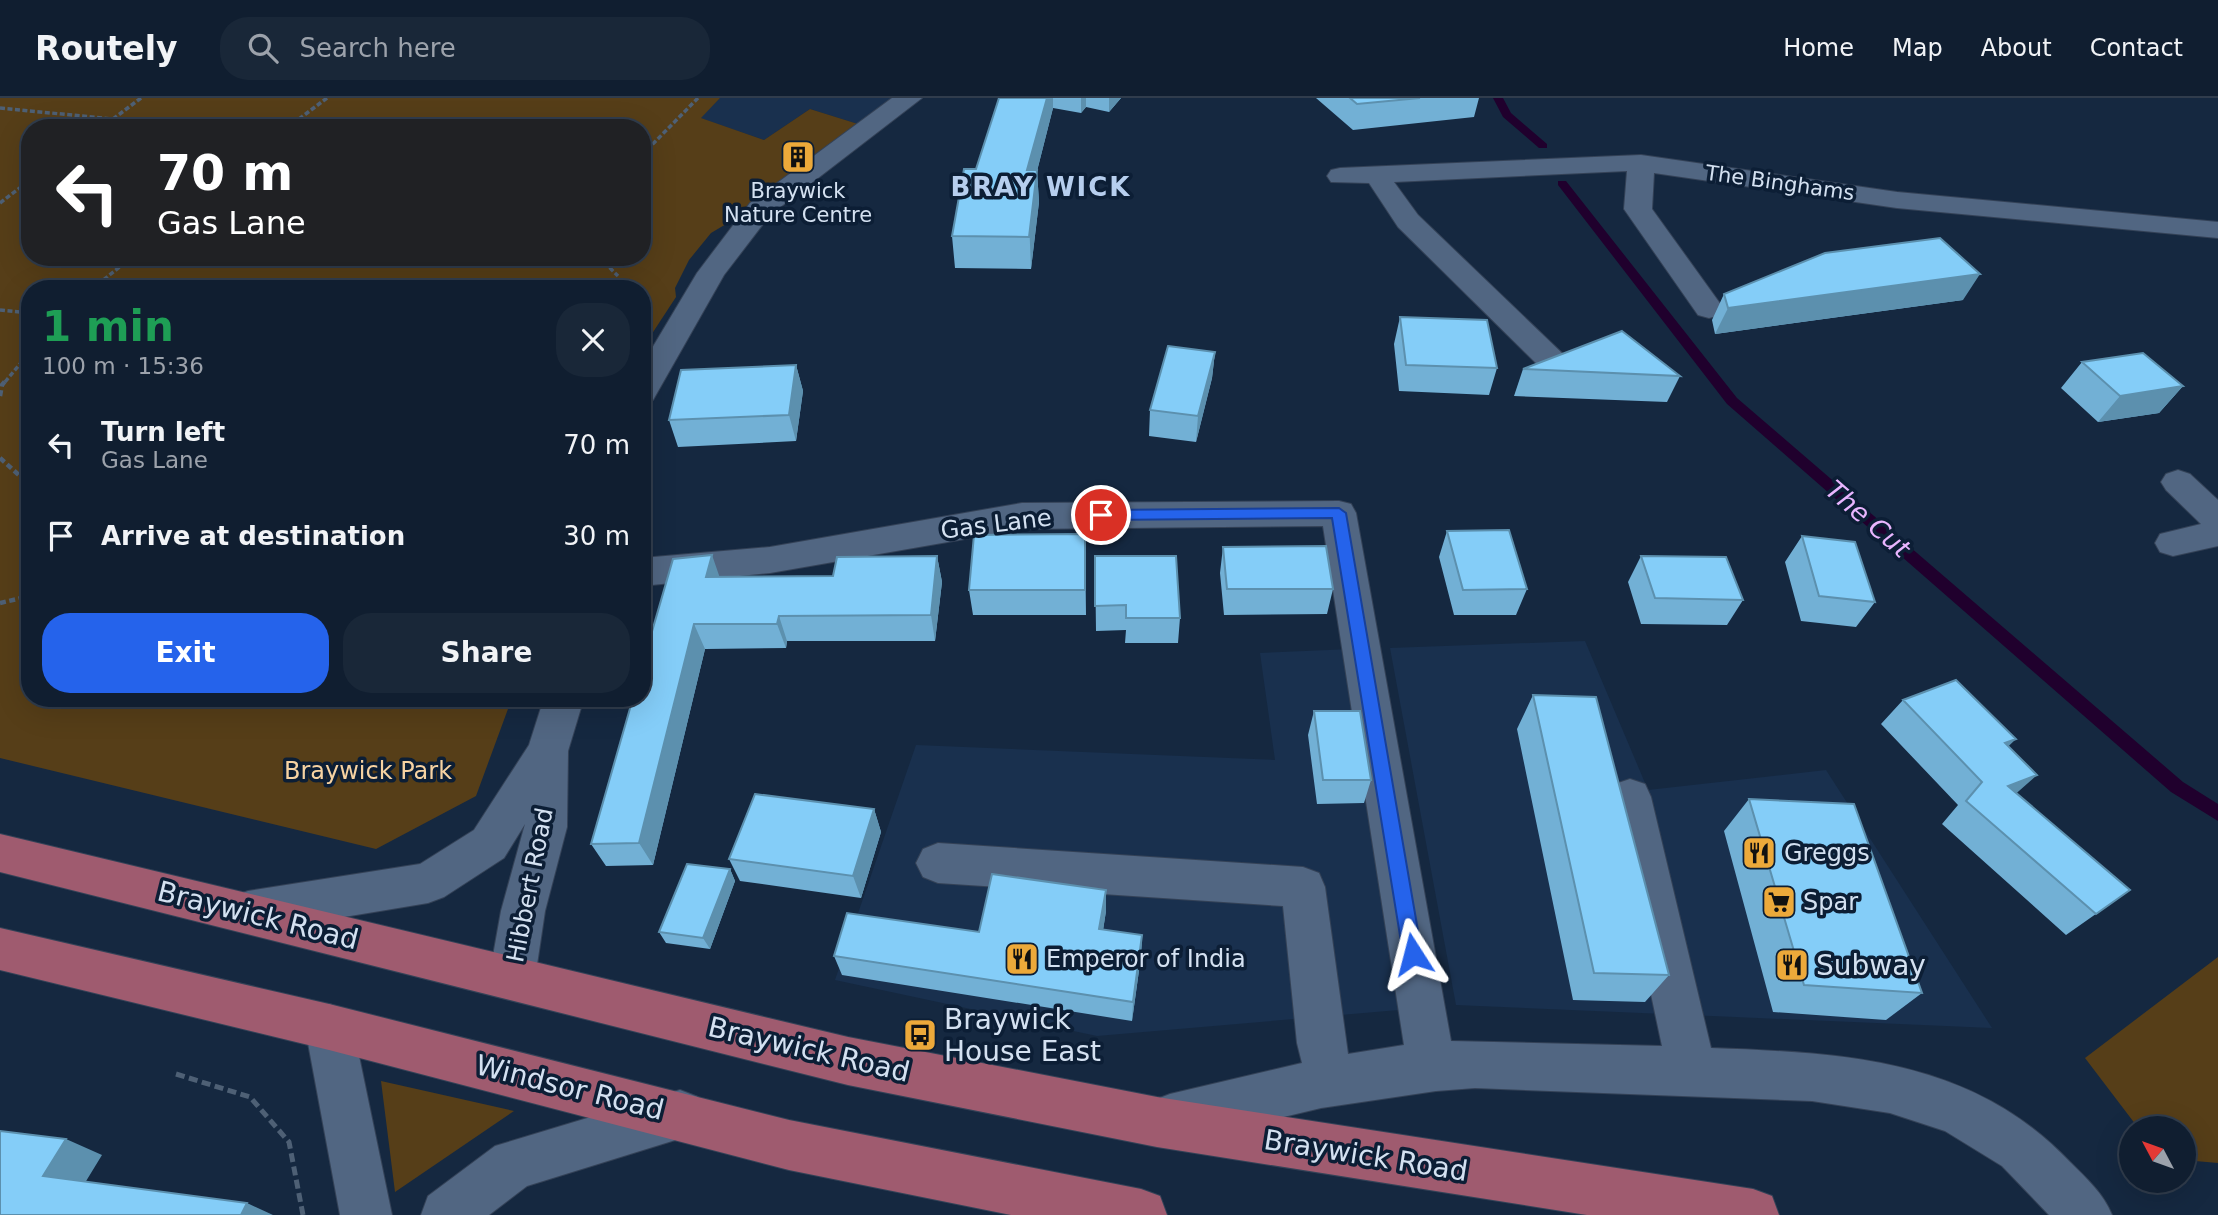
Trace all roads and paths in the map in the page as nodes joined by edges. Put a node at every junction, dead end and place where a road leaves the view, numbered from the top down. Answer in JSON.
{"nodes":[{"id":1,"x":141,"y":98,"type":"edge"},
{"id":2,"x":327,"y":98,"type":"edge"},
{"id":3,"x":698,"y":98,"type":"edge"},
{"id":4,"x":910,"y":98,"type":"edge"},
{"id":5,"x":0,"y":108,"type":"edge"},
{"id":6,"x":112,"y":119,"type":"joint"},
{"id":7,"x":299,"y":119,"type":"edge"},
{"id":8,"x":651,"y":146,"type":"edge"},
{"id":9,"x":1641,"y":163,"type":"junction"},
{"id":10,"x":1377,"y":174,"type":"junction"},
{"id":11,"x":1340,"y":176,"type":"dead end"},
{"id":12,"x":21,"y":187,"type":"edge"},
{"id":13,"x":0,"y":202,"type":"edge"},
{"id":14,"x":2218,"y":230,"type":"edge"},
{"id":15,"x":121,"y":266,"type":"edge"},
{"id":16,"x":608,"y":266,"type":"edge"},
{"id":17,"x":618,"y":276,"type":"dead end"},
{"id":18,"x":103,"y":280,"type":"edge"},
{"id":19,"x":1709,"y":309,"type":"dead end"},
{"id":20,"x":0,"y":310,"type":"edge"},
{"id":21,"x":21,"y":312,"type":"edge"},
{"id":22,"x":1553,"y":362,"type":"edge"},
{"id":23,"x":21,"y":363,"type":"edge"},
{"id":24,"x":651,"y":377,"type":"edge"},
{"id":25,"x":0,"y":396,"type":"edge"},
{"id":26,"x":0,"y":458,"type":"edge"},
{"id":27,"x":21,"y":477,"type":"edge"},
{"id":28,"x":2178,"y":482,"type":"dead end"},
{"id":29,"x":2218,"y":520,"type":"edge"},
{"id":30,"x":2218,"y":533,"type":"edge"},
{"id":31,"x":2173,"y":544,"type":"dead end"},
{"id":32,"x":651,"y":571,"type":"edge"},
{"id":33,"x":21,"y":598,"type":"edge"},
{"id":34,"x":0,"y":603,"type":"edge"},
{"id":35,"x":561,"y":707,"type":"edge"},
{"id":36,"x":548,"y":751,"type":"junction"},
{"id":37,"x":1630,"y":797,"type":"dead end"},
{"id":38,"x":0,"y":853,"type":"edge"},
{"id":39,"x":938,"y":863,"type":"dead end"},
{"id":40,"x":248,"y":912,"type":"junction"},
{"id":41,"x":0,"y":949,"type":"edge"},
{"id":42,"x":512,"y":978,"type":"junction"},
{"id":43,"x":329,"y":1027,"type":"junction"},
{"id":44,"x":1431,"y":1065,"type":"junction"},
{"id":45,"x":1692,"y":1073,"type":"junction"},
{"id":46,"x":176,"y":1074,"type":"dead end"},
{"id":47,"x":1330,"y":1079,"type":"junction"},
{"id":48,"x":680,"y":1115,"type":"junction"},
{"id":49,"x":1157,"y":1122,"type":"junction"},
{"id":50,"x":303,"y":1215,"type":"edge"},
{"id":51,"x":366,"y":1215,"type":"edge"},
{"id":52,"x":447,"y":1215,"type":"edge"},
{"id":53,"x":1141,"y":1215,"type":"edge"},
{"id":54,"x":1753,"y":1215,"type":"edge"},
{"id":55,"x":2086,"y":1215,"type":"edge"}],
"edges":[{"from":1,"to":6,"type":"path"},
{"from":2,"to":7,"type":"path"},
{"from":3,"to":8,"type":"path"},
{"from":4,"to":24,"type":"street"},
{"from":5,"to":6,"type":"path"},
{"from":9,"to":10,"type":"street","name":"The Binghams"},
{"from":9,"to":14,"type":"street","name":"The Binghams"},
{"from":9,"to":19,"type":"street"},
{"from":10,"to":11,"type":"street","name":"The Binghams"},
{"from":10,"to":22,"type":"street"},
{"from":12,"to":13,"type":"path"},
{"from":15,"to":18,"type":"path"},
{"from":16,"to":17,"type":"path"},
{"from":20,"to":21,"type":"path"},
{"from":23,"to":25,"type":"path"},
{"from":26,"to":27,"type":"path"},
{"from":28,"to":29,"type":"street"},
{"from":30,"to":31,"type":"street"},
{"from":32,"to":44,"type":"street","name":"Gas Lane"},
{"from":33,"to":34,"type":"path"},
{"from":35,"to":36,"type":"street","name":"Hibbert Road"},
{"from":36,"to":40,"type":"street","name":"Hibbert Road"},
{"from":36,"to":42,"type":"street","name":"Hibbert Road"},
{"from":37,"to":45,"type":"street"},
{"from":38,"to":40,"type":"main road","name":"Braywick Road"},
{"from":39,"to":47,"type":"street"},
{"from":40,"to":42,"type":"main road","name":"Braywick Road"},
{"from":41,"to":43,"type":"main road","name":"Windsor Road"},
{"from":42,"to":49,"type":"main road","name":"Braywick Road"},
{"from":43,"to":48,"type":"main road","name":"Windsor Road"},
{"from":43,"to":51,"type":"street"},
{"from":44,"to":45,"type":"street"},
{"from":44,"to":47,"type":"street"},
{"from":45,"to":55,"type":"street"},
{"from":46,"to":50,"type":"path"},
{"from":47,"to":49,"type":"street"},
{"from":48,"to":52,"type":"street"},
{"from":48,"to":53,"type":"main road","name":"Windsor Road"},
{"from":49,"to":54,"type":"main road","name":"Braywick Road"}]}
